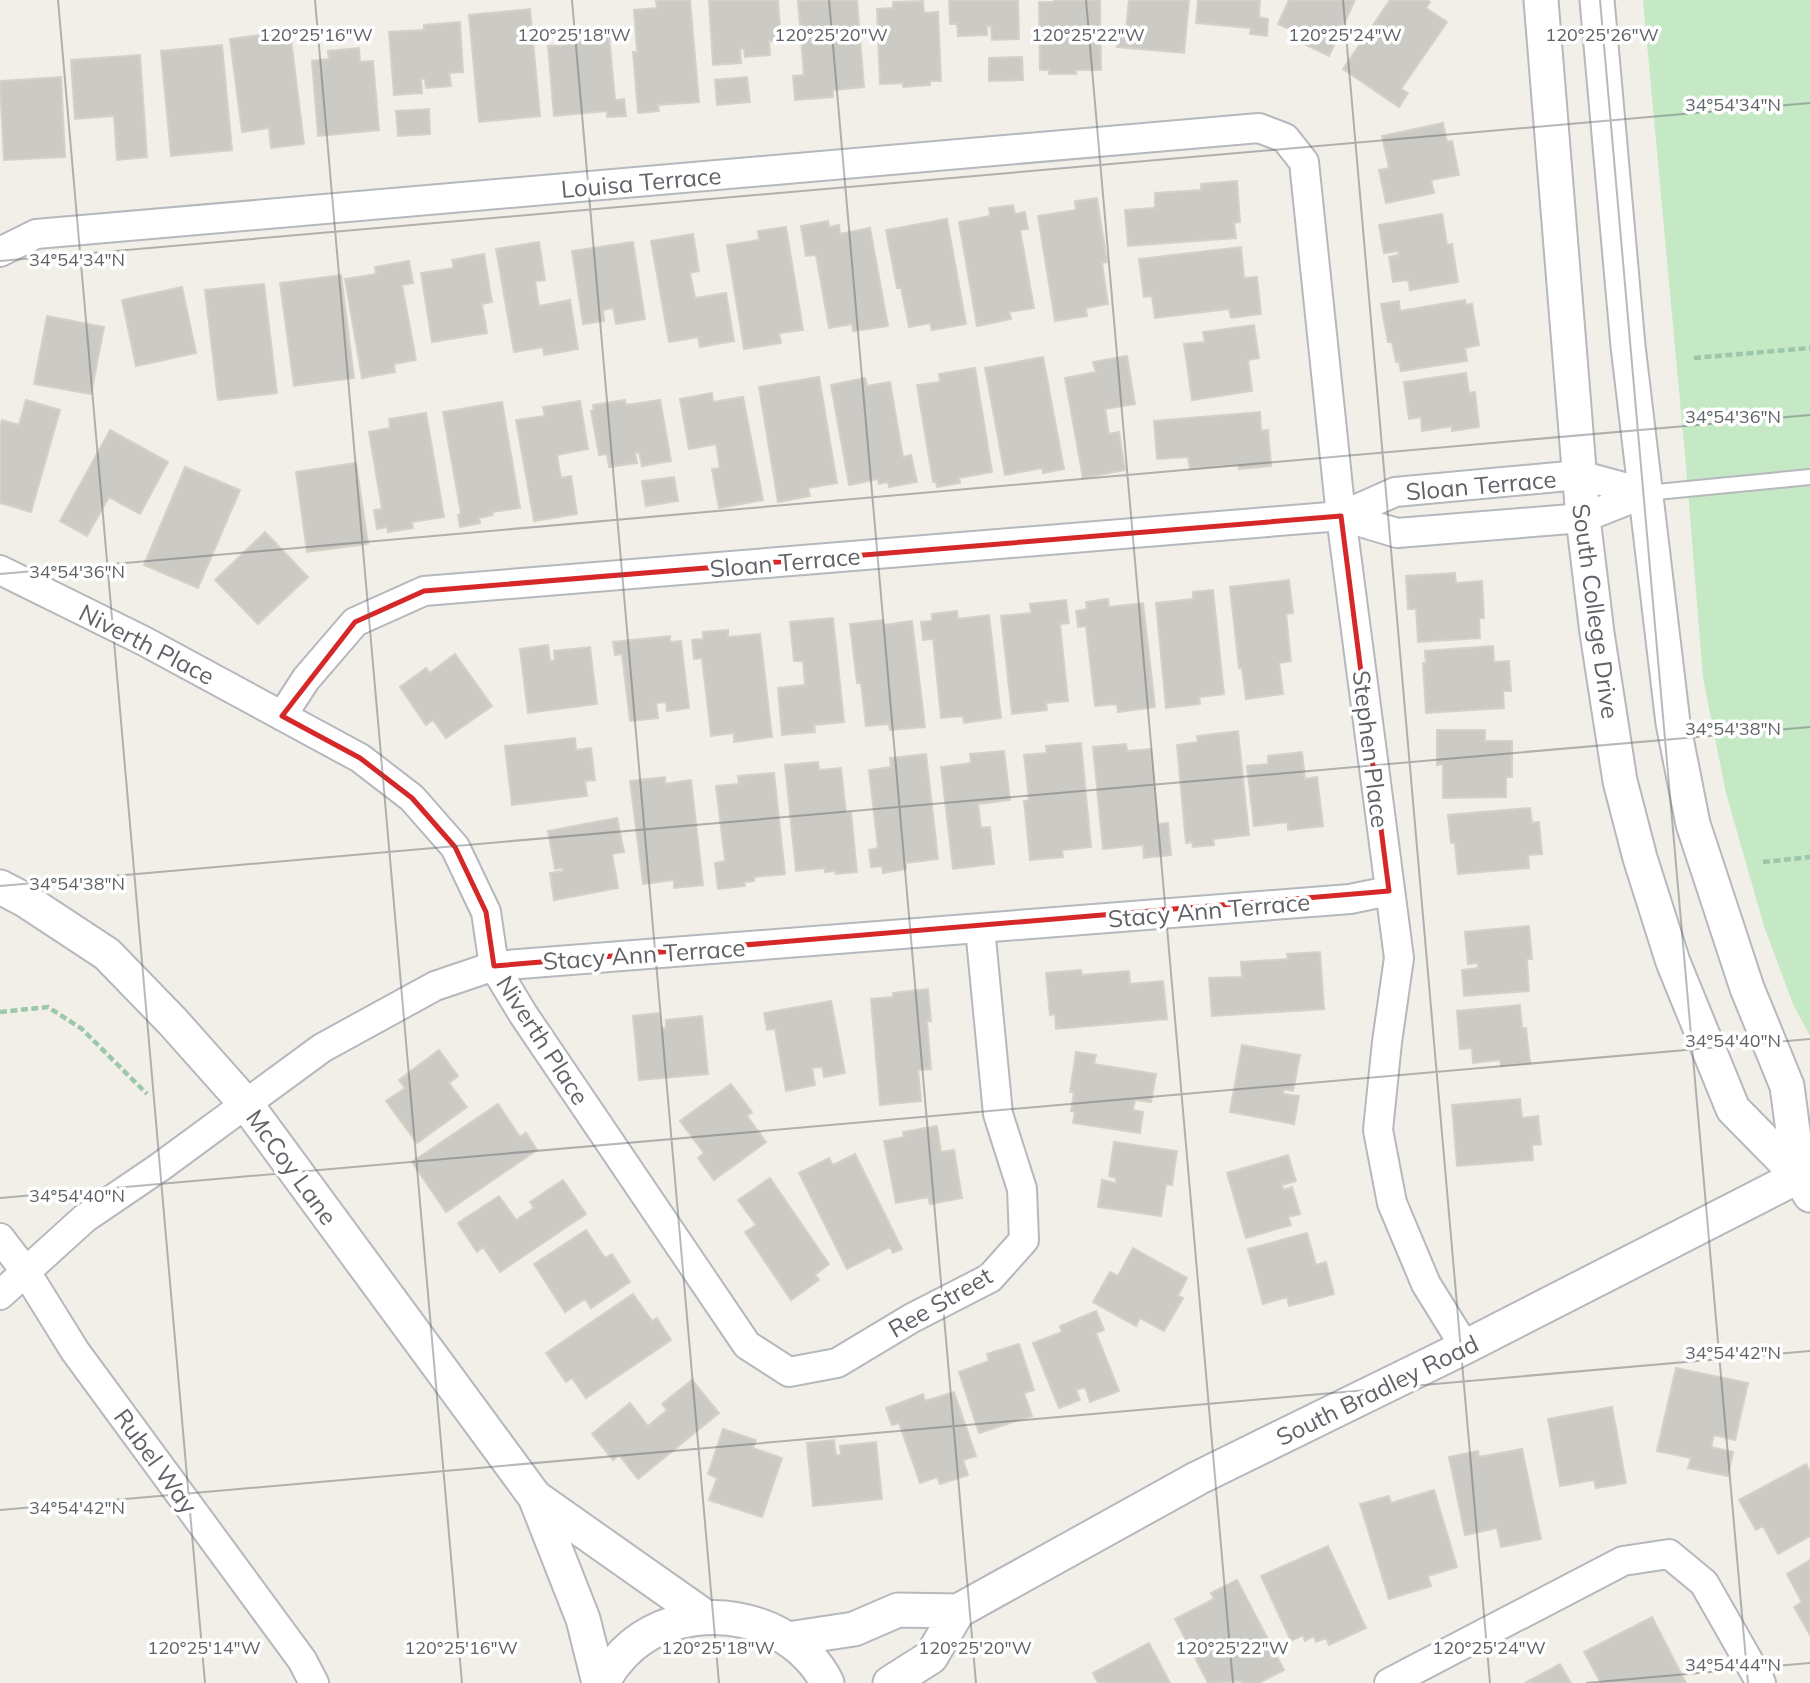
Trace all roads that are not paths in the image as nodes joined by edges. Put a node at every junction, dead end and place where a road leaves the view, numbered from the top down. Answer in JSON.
{"nodes":[{"id":1,"x":1541,"y":0,"type":"edge"},
{"id":2,"x":1597,"y":0,"type":"edge"},
{"id":3,"x":1285,"y":138,"type":"joint"},
{"id":4,"x":0,"y":252,"type":"edge"},
{"id":5,"x":1578,"y":475,"type":"junction"},
{"id":6,"x":1810,"y":477,"type":"edge"},
{"id":7,"x":1646,"y":493,"type":"junction"},
{"id":8,"x":1341,"y":516,"type":"junction"},
{"id":9,"x":1583,"y":518,"type":"junction"},
{"id":10,"x":0,"y":570,"type":"edge"},
{"id":11,"x":282,"y":716,"type":"junction"},
{"id":12,"x":0,"y":887,"type":"edge"},
{"id":13,"x":1389,"y":891,"type":"junction"},
{"id":14,"x":980,"y":928,"type":"junction"},
{"id":15,"x":494,"y":966,"type":"junction"},
{"id":16,"x":246,"y":1104,"type":"junction"},
{"id":17,"x":1805,"y":1185,"type":"edge"},
{"id":18,"x":0,"y":1238,"type":"edge"},
{"id":19,"x":26,"y":1272,"type":"junction"},
{"id":20,"x":0,"y":1295,"type":"edge"},
{"id":21,"x":1465,"y":1348,"type":"junction"},
{"id":22,"x":789,"y":1372,"type":"joint"},
{"id":23,"x":535,"y":1497,"type":"junction"},
{"id":24,"x":958,"y":1611,"type":"junction"},
{"id":25,"x":704,"y":1616,"type":"junction"},
{"id":26,"x":788,"y":1639,"type":"junction"},
{"id":27,"x":314,"y":1683,"type":"edge"},
{"id":28,"x":600,"y":1683,"type":"edge"},
{"id":29,"x":827,"y":1683,"type":"edge"},
{"id":30,"x":890,"y":1683,"type":"edge"},
{"id":31,"x":1389,"y":1683,"type":"edge"},
{"id":32,"x":1761,"y":1683,"type":"edge"}],
"edges":[{"from":1,"to":5,"type":"street","name":"South College Drive"},
{"from":2,"to":7,"type":"street"},
{"from":3,"to":4,"type":"street","name":"Louisa Terrace"},
{"from":3,"to":8,"type":"street","name":"Stephen Place"},
{"from":5,"to":7,"type":"street","name":"Sloan Terrace"},
{"from":5,"to":8,"type":"street","name":"Sloan Terrace"},
{"from":5,"to":9,"type":"street","name":"South College Drive"},
{"from":6,"to":7,"type":"lane"},
{"from":7,"to":9,"type":"street","name":"Sloan Terrace"},
{"from":7,"to":17,"type":"street"},
{"from":8,"to":9,"type":"street","name":"Sloan Terrace"},
{"from":8,"to":11,"type":"street","name":"Sloan Terrace"},
{"from":8,"to":13,"type":"street","name":"Stephen Place"},
{"from":9,"to":17,"type":"street","name":"South College Drive"},
{"from":10,"to":11,"type":"street","name":"Niverth Place"},
{"from":11,"to":15,"type":"street","name":"Niverth Place"},
{"from":12,"to":16,"type":"street","name":"McCoy Lane"},
{"from":13,"to":14,"type":"street","name":"Stacy Ann Terrace"},
{"from":13,"to":21,"type":"street","name":"Stephen Place"},
{"from":14,"to":15,"type":"street","name":"Stacy Ann Terrace"},
{"from":14,"to":22,"type":"street","name":"Ree Street"},
{"from":15,"to":16,"type":"street","name":"Stacy Ann Terrace"},
{"from":15,"to":22,"type":"street","name":"Niverth Place"},
{"from":16,"to":19,"type":"street","name":"Stacy Ann Terrace"},
{"from":16,"to":23,"type":"street","name":"McCoy Lane"},
{"from":17,"to":21,"type":"street","name":"South Bradley Road"},
{"from":18,"to":19,"type":"street","name":"Rubel Way"},
{"from":19,"to":20,"type":"street","name":"Stacy Ann Terrace"},
{"from":19,"to":27,"type":"street","name":"Rubel Way"},
{"from":21,"to":24,"type":"street","name":"South Bradley Road"},
{"from":23,"to":25,"type":"street","name":"McCoy Lane"},
{"from":23,"to":28,"type":"street","name":"McCoy Lane"},
{"from":24,"to":26,"type":"street","name":"South Bradley Road"},
{"from":24,"to":30,"type":"street"},
{"from":25,"to":26,"type":"street"},
{"from":25,"to":28,"type":"street"},
{"from":26,"to":29,"type":"street"},
{"from":31,"to":32,"type":"street"}]}
